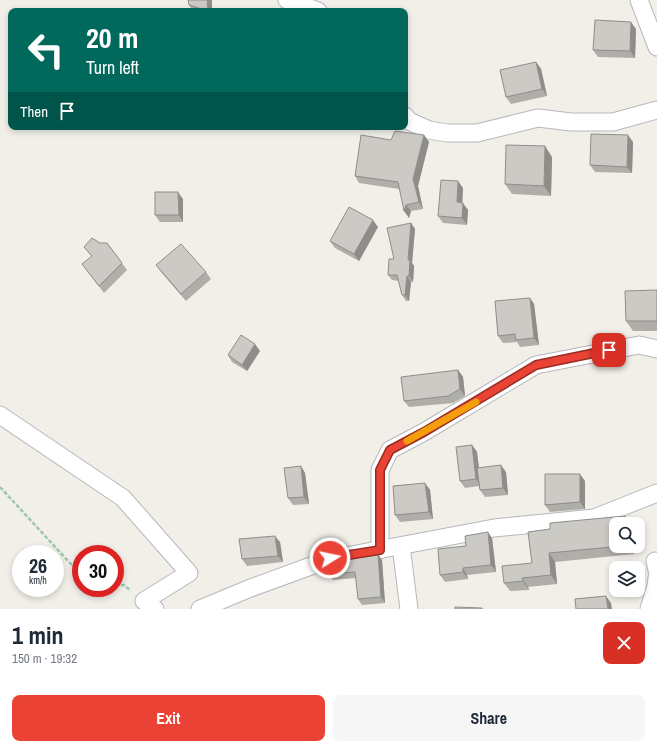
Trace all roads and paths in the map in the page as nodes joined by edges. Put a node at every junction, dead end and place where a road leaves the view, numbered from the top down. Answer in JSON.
{"nodes":[{"id":1,"x":287,"y":0,"type":"edge"},
{"id":2,"x":639,"y":0,"type":"edge"},
{"id":3,"x":310,"y":8,"type":"edge"},
{"id":4,"x":657,"y":47,"type":"edge"},
{"id":5,"x":657,"y":110,"type":"edge"},
{"id":6,"x":408,"y":120,"type":"edge"},
{"id":7,"x":657,"y":349,"type":"edge"},
{"id":8,"x":0,"y":415,"type":"edge"},
{"id":9,"x":0,"y":487,"type":"edge"},
{"id":10,"x":657,"y":493,"type":"edge"},
{"id":11,"x":401,"y":546,"type":"junction"},
{"id":12,"x":380,"y":550,"type":"junction"},
{"id":13,"x":72,"y":565,"type":"edge"},
{"id":14,"x":657,"y":578,"type":"edge"},
{"id":15,"x":155,"y":609,"type":"edge"},
{"id":16,"x":200,"y":609,"type":"edge"},
{"id":17,"x":409,"y":609,"type":"edge"},
{"id":18,"x":649,"y":609,"type":"edge"}],
"edges":[{"from":1,"to":3,"type":"street"},
{"from":2,"to":4,"type":"street"},
{"from":5,"to":6,"type":"street"},
{"from":7,"to":12,"type":"street"},
{"from":8,"to":15,"type":"street"},
{"from":9,"to":13,"type":"path"},
{"from":10,"to":11,"type":"street"},
{"from":11,"to":12,"type":"street"},
{"from":11,"to":17,"type":"street"},
{"from":12,"to":16,"type":"street"},
{"from":14,"to":18,"type":"street"}]}
